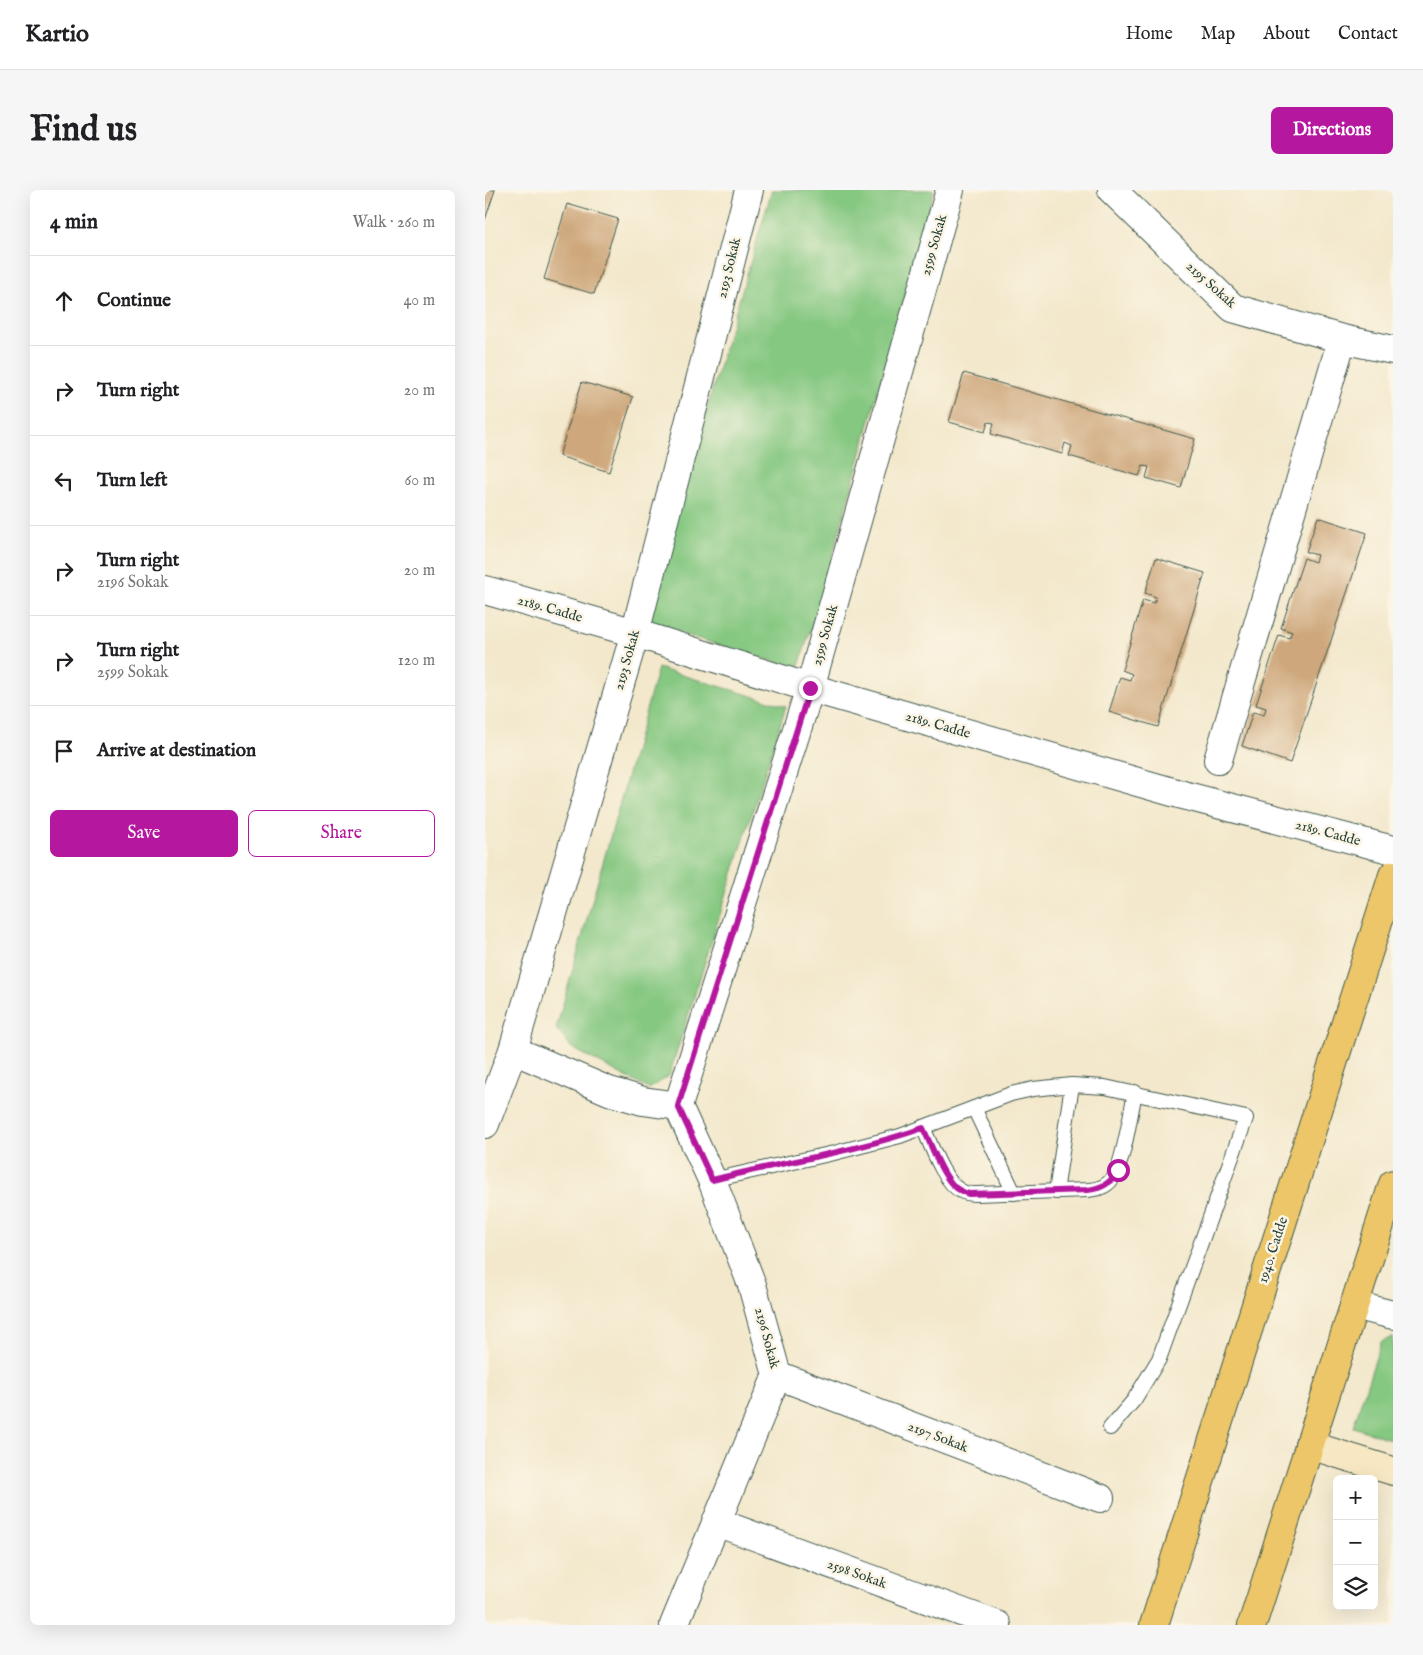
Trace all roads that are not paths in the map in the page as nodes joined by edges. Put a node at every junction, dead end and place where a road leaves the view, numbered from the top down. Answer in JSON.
{"nodes":[{"id":1,"x":749,"y":190,"type":"edge"},
{"id":2,"x":950,"y":190,"type":"edge"},
{"id":3,"x":1112,"y":190,"type":"edge"},
{"id":4,"x":1342,"y":339,"type":"junction"},
{"id":5,"x":1393,"y":350,"type":"edge"},
{"id":6,"x":485,"y":590,"type":"edge"},
{"id":7,"x":635,"y":633,"type":"junction"},
{"id":8,"x":810,"y":688,"type":"junction"},
{"id":9,"x":1218,"y":760,"type":"dead end"},
{"id":10,"x":1393,"y":850,"type":"edge"},
{"id":11,"x":1393,"y":874,"type":"edge"},
{"id":12,"x":513,"y":1050,"type":"junction"},
{"id":13,"x":1072,"y":1085,"type":"junction"},
{"id":14,"x":1135,"y":1092,"type":"junction"},
{"id":15,"x":678,"y":1106,"type":"junction"},
{"id":16,"x":974,"y":1108,"type":"junction"},
{"id":17,"x":485,"y":1124,"type":"edge"},
{"id":18,"x":923,"y":1128,"type":"junction"},
{"id":19,"x":712,"y":1180,"type":"junction"},
{"id":20,"x":1393,"y":1184,"type":"edge"},
{"id":21,"x":1056,"y":1192,"type":"junction"},
{"id":22,"x":1014,"y":1193,"type":"junction"},
{"id":23,"x":1354,"y":1305,"type":"junction"},
{"id":24,"x":1393,"y":1315,"type":"edge"},
{"id":25,"x":777,"y":1375,"type":"junction"},
{"id":26,"x":1110,"y":1428,"type":"dead end"},
{"id":27,"x":1309,"y":1445,"type":"junction"},
{"id":28,"x":1393,"y":1471,"type":"edge"},
{"id":29,"x":1100,"y":1498,"type":"dead end"},
{"id":30,"x":716,"y":1522,"type":"junction"},
{"id":31,"x":674,"y":1625,"type":"edge"},
{"id":32,"x":997,"y":1625,"type":"edge"},
{"id":33,"x":1154,"y":1625,"type":"edge"},
{"id":34,"x":1252,"y":1625,"type":"edge"}],
"edges":[{"from":1,"to":7,"type":"street","name":"2193 Sokak"},
{"from":2,"to":8,"type":"street","name":"2599 Sokak"},
{"from":3,"to":4,"type":"street","name":"2195 Sokak"},
{"from":4,"to":5,"type":"street","name":"2195 Sokak"},
{"from":4,"to":9,"type":"street"},
{"from":6,"to":7,"type":"street","name":"2189. Cadde"},
{"from":7,"to":8,"type":"street","name":"2189. Cadde"},
{"from":7,"to":12,"type":"street","name":"2193 Sokak"},
{"from":8,"to":10,"type":"street","name":"2189. Cadde"},
{"from":8,"to":15,"type":"street","name":"2599 Sokak"},
{"from":11,"to":33,"type":"main road","name":"1940. Cadde"},
{"from":12,"to":15,"type":"street"},
{"from":12,"to":17,"type":"street","name":"2193 Sokak"},
{"from":13,"to":14,"type":"lane"},
{"from":13,"to":16,"type":"lane"},
{"from":13,"to":21,"type":"lane"},
{"from":14,"to":21,"type":"lane"},
{"from":14,"to":26,"type":"lane"},
{"from":15,"to":19,"type":"street","name":"2196 Sokak"},
{"from":16,"to":18,"type":"lane"},
{"from":16,"to":22,"type":"lane"},
{"from":18,"to":19,"type":"lane"},
{"from":18,"to":22,"type":"lane"},
{"from":19,"to":25,"type":"street","name":"2196 Sokak"},
{"from":20,"to":23,"type":"main road"},
{"from":21,"to":22,"type":"lane"},
{"from":23,"to":24,"type":"street"},
{"from":23,"to":27,"type":"main road"},
{"from":25,"to":29,"type":"street","name":"2197 Sokak"},
{"from":25,"to":30,"type":"street","name":"2196 Sokak"},
{"from":27,"to":28,"type":"street"},
{"from":27,"to":34,"type":"main road"},
{"from":30,"to":31,"type":"street","name":"2196 Sokak"},
{"from":30,"to":32,"type":"street","name":"2598 Sokak"}]}
